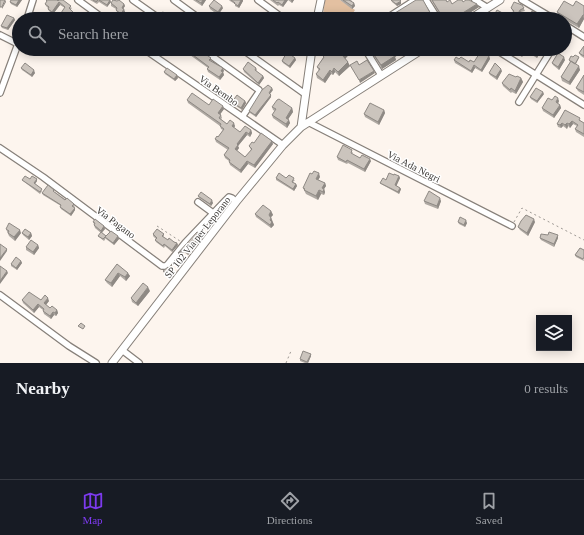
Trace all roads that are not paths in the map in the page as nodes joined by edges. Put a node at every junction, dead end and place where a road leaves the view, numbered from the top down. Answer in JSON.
{"nodes":[{"id":1,"x":33,"y":0,"type":"edge"},
{"id":2,"x":78,"y":0,"type":"edge"},
{"id":3,"x":134,"y":0,"type":"edge"},
{"id":4,"x":174,"y":0,"type":"edge"},
{"id":5,"x":258,"y":0,"type":"edge"},
{"id":6,"x":321,"y":0,"type":"edge"},
{"id":7,"x":415,"y":0,"type":"edge"},
{"id":8,"x":426,"y":0,"type":"edge"},
{"id":9,"x":475,"y":0,"type":"edge"},
{"id":10,"x":500,"y":0,"type":"edge"},
{"id":11,"x":522,"y":0,"type":"edge"},
{"id":12,"x":488,"y":8,"type":"junction"},
{"id":13,"x":29,"y":12,"type":"edge"},
{"id":14,"x":94,"y":12,"type":"edge"},
{"id":15,"x":150,"y":12,"type":"edge"},
{"id":16,"x":190,"y":12,"type":"edge"},
{"id":17,"x":274,"y":12,"type":"edge"},
{"id":18,"x":318,"y":12,"type":"edge"},
{"id":19,"x":398,"y":12,"type":"edge"},
{"id":20,"x":434,"y":12,"type":"edge"},
{"id":21,"x":481,"y":12,"type":"edge"},
{"id":22,"x":542,"y":12,"type":"edge"},
{"id":23,"x":572,"y":30,"type":"edge"},
{"id":24,"x":0,"y":35,"type":"edge"},
{"id":25,"x":584,"y":37,"type":"edge"},
{"id":26,"x":12,"y":40,"type":"edge"},
{"id":27,"x":13,"y":56,"type":"edge"},
{"id":28,"x":154,"y":56,"type":"edge"},
{"id":29,"x":212,"y":56,"type":"edge"},
{"id":30,"x":252,"y":56,"type":"edge"},
{"id":31,"x":311,"y":56,"type":"edge"},
{"id":32,"x":370,"y":56,"type":"edge"},
{"id":33,"x":407,"y":56,"type":"edge"},
{"id":34,"x":506,"y":56,"type":"edge"},
{"id":35,"x":548,"y":56,"type":"edge"},
{"id":36,"x":536,"y":74,"type":"junction"},
{"id":37,"x":382,"y":75,"type":"junction"},
{"id":38,"x":0,"y":93,"type":"edge"},
{"id":39,"x":305,"y":94,"type":"junction"},
{"id":40,"x":519,"y":102,"type":"dead end"},
{"id":41,"x":304,"y":105,"type":"junction"},
{"id":42,"x":584,"y":105,"type":"edge"},
{"id":43,"x":318,"y":116,"type":"junction"},
{"id":44,"x":242,"y":117,"type":"junction"},
{"id":45,"x":308,"y":122,"type":"junction"},
{"id":46,"x":301,"y":127,"type":"junction"},
{"id":47,"x":283,"y":145,"type":"junction"},
{"id":48,"x":0,"y":148,"type":"edge"},
{"id":49,"x":198,"y":202,"type":"dead end"},
{"id":50,"x":236,"y":202,"type":"junction"},
{"id":51,"x":213,"y":213,"type":"junction"},
{"id":52,"x":512,"y":226,"type":"road end"},
{"id":53,"x":0,"y":295,"type":"edge"},
{"id":54,"x":122,"y":350,"type":"junction"},
{"id":55,"x":96,"y":363,"type":"edge"},
{"id":56,"x":112,"y":363,"type":"edge"},
{"id":57,"x":139,"y":363,"type":"edge"}],
"edges":[{"from":1,"to":13,"type":"street"},
{"from":2,"to":14,"type":"street"},
{"from":3,"to":15,"type":"street"},
{"from":4,"to":16,"type":"street"},
{"from":5,"to":17,"type":"street"},
{"from":6,"to":18,"type":"street"},
{"from":7,"to":19,"type":"street"},
{"from":8,"to":20,"type":"street"},
{"from":9,"to":12,"type":"street"},
{"from":10,"to":12,"type":"street"},
{"from":11,"to":22,"type":"street"},
{"from":12,"to":21,"type":"street"},
{"from":23,"to":25,"type":"street"},
{"from":24,"to":26,"type":"street"},
{"from":27,"to":38,"type":"street"},
{"from":28,"to":44,"type":"street","name":"Via Bembo"},
{"from":29,"to":44,"type":"street"},
{"from":30,"to":39,"type":"street"},
{"from":31,"to":39,"type":"street"},
{"from":32,"to":37,"type":"street"},
{"from":33,"to":37,"type":"street","name":"SP 102 Via per Leporano"},
{"from":34,"to":36,"type":"street"},
{"from":35,"to":36,"type":"street"},
{"from":36,"to":40,"type":"street"},
{"from":36,"to":42,"type":"street"},
{"from":37,"to":43,"type":"street","name":"SP 102 Via per Leporano"},
{"from":39,"to":41,"type":"street"},
{"from":41,"to":43,"type":"street"},
{"from":41,"to":46,"type":"street"},
{"from":43,"to":45,"type":"street","name":"SP 102 Via per Leporano"},
{"from":44,"to":47,"type":"street","name":"Via Bembo"},
{"from":45,"to":46,"type":"street","name":"SP 102 Via per Leporano"},
{"from":45,"to":52,"type":"street","name":"Via Ada Negri"},
{"from":46,"to":47,"type":"street","name":"SP 102 Via per Leporano"},
{"from":47,"to":50,"type":"street","name":"SP 102 Via per Leporano"},
{"from":48,"to":51,"type":"street","name":"Via Pagano"},
{"from":49,"to":51,"type":"street"},
{"from":50,"to":51,"type":"street","name":"Via Pagano"},
{"from":50,"to":54,"type":"street","name":"SP 102 Via per Leporano"},
{"from":53,"to":55,"type":"street"},
{"from":54,"to":56,"type":"street","name":"SP 102 Via per Leporano"},
{"from":54,"to":57,"type":"street"}]}
